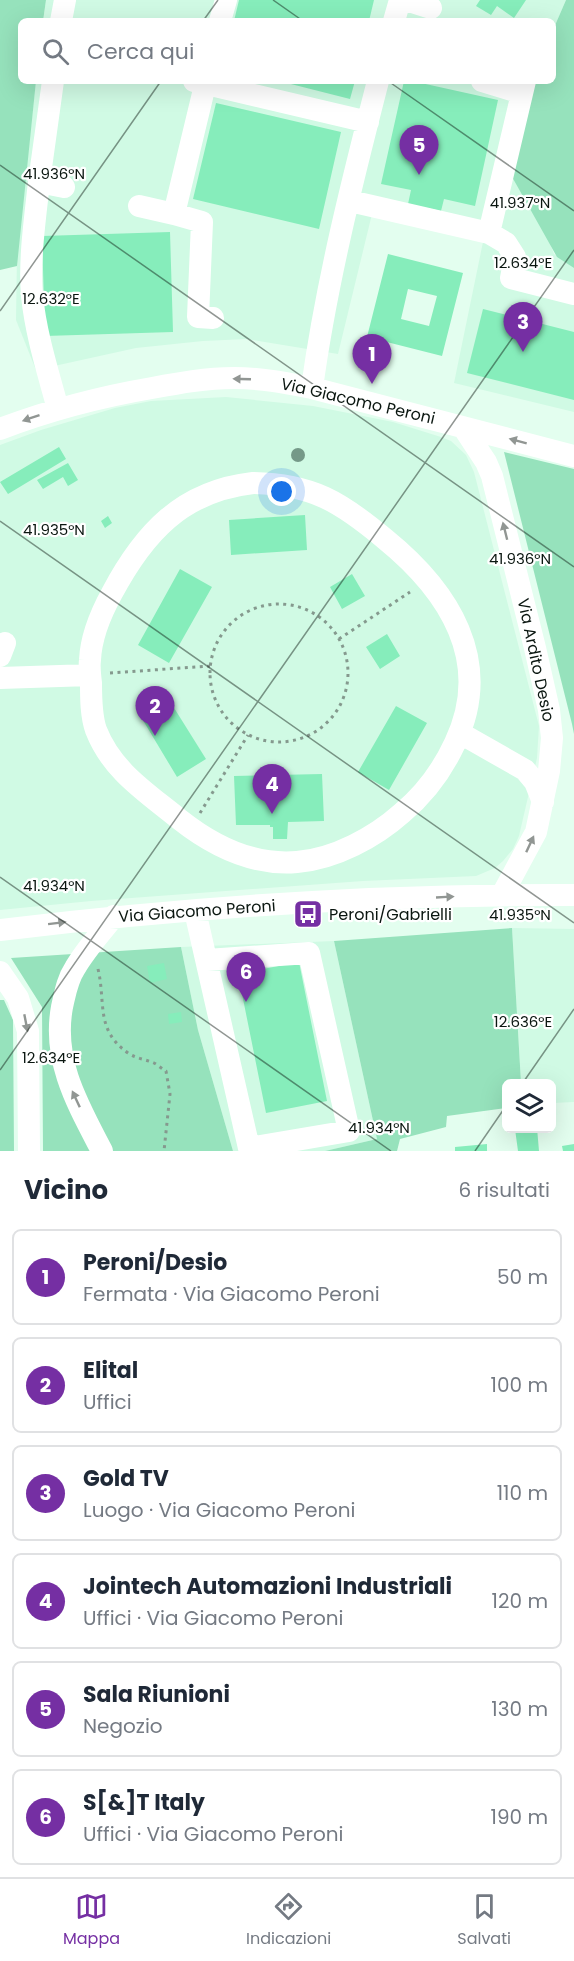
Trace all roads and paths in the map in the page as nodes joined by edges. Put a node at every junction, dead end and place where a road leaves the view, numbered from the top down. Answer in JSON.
{"nodes":[{"id":1,"x":226,"y":0,"type":"edge"},
{"id":2,"x":399,"y":0,"type":"edge"},
{"id":3,"x":406,"y":0,"type":"edge"},
{"id":4,"x":431,"y":8,"type":"dead end"},
{"id":5,"x":221,"y":18,"type":"edge"},
{"id":6,"x":395,"y":18,"type":"edge"},
{"id":7,"x":53,"y":84,"type":"edge"},
{"id":8,"x":202,"y":84,"type":"edge"},
{"id":9,"x":210,"y":84,"type":"edge"},
{"id":10,"x":377,"y":84,"type":"edge"},
{"id":11,"x":502,"y":84,"type":"edge"},
{"id":12,"x":523,"y":87,"type":"edge"},
{"id":13,"x":368,"y":122,"type":"junction"},
{"id":14,"x":39,"y":182,"type":"junction"},
{"id":15,"x":64,"y":188,"type":"dead end"},
{"id":16,"x":350,"y":201,"type":"junction"},
{"id":17,"x":139,"y":206,"type":"dead end"},
{"id":18,"x":174,"y":214,"type":"junction"},
{"id":19,"x":489,"y":233,"type":"junction"},
{"id":20,"x":574,"y":294,"type":"edge"},
{"id":21,"x":213,"y":318,"type":"dead end"},
{"id":22,"x":312,"y":388,"type":"junction"},
{"id":23,"x":58,"y":409,"type":"junction"},
{"id":24,"x":1,"y":426,"type":"edge"},
{"id":25,"x":463,"y":427,"type":"junction"},
{"id":26,"x":574,"y":456,"type":"edge"},
{"id":27,"x":428,"y":580,"type":"junction"},
{"id":28,"x":339,"y":639,"type":"junction"},
{"id":29,"x":210,"y":666,"type":"junction"},
{"id":30,"x":90,"y":675,"type":"junction"},
{"id":31,"x":0,"y":678,"type":"edge"},
{"id":32,"x":460,"y":733,"type":"junction"},
{"id":33,"x":248,"y":735,"type":"junction"},
{"id":34,"x":543,"y":802,"type":"junction"},
{"id":35,"x":191,"y":828,"type":"junction"},
{"id":36,"x":502,"y":895,"type":"junction"},
{"id":37,"x":574,"y":895,"type":"edge"},
{"id":38,"x":195,"y":911,"type":"junction"},
{"id":39,"x":114,"y":916,"type":"junction"},
{"id":40,"x":0,"y":930,"type":"edge"},
{"id":41,"x":88,"y":948,"type":"junction"},
{"id":42,"x":207,"y":960,"type":"junction"},
{"id":43,"x":0,"y":972,"type":"edge"},
{"id":44,"x":29,"y":1151,"type":"edge"},
{"id":45,"x":102,"y":1151,"type":"edge"},
{"id":46,"x":164,"y":1151,"type":"edge"}],
"edges":[{"from":1,"to":5,"type":"street"},
{"from":2,"to":6,"type":"street"},
{"from":3,"to":4,"type":"street"},
{"from":7,"to":14,"type":"street"},
{"from":8,"to":18,"type":"street"},
{"from":9,"to":13,"type":"street"},
{"from":10,"to":13,"type":"street"},
{"from":11,"to":12,"type":"street"},
{"from":12,"to":19,"type":"street"},
{"from":13,"to":16,"type":"street"},
{"from":14,"to":15,"type":"street"},
{"from":14,"to":23,"type":"street"},
{"from":16,"to":19,"type":"street"},
{"from":16,"to":22,"type":"street"},
{"from":17,"to":18,"type":"street"},
{"from":18,"to":21,"type":"street"},
{"from":19,"to":20,"type":"street"},
{"from":22,"to":23,"type":"street","name":"Via Giacomo Peroni","one_way":true},
{"from":22,"to":25,"type":"street","name":"Via Giacomo Peroni"},
{"from":23,"to":24,"type":"street","name":"Via Giacomo Peroni","one_way":true},
{"from":26,"to":25,"type":"street","name":"Via Giacomo Peroni","one_way":true},
{"from":34,"to":25,"type":"street","name":"Via Ardito Desio","one_way":true},
{"from":27,"to":28,"type":"path"},
{"from":27,"to":30,"type":"street"},
{"from":27,"to":32,"type":"street"},
{"from":28,"to":29,"type":"path"},
{"from":28,"to":33,"type":"path"},
{"from":29,"to":30,"type":"path"},
{"from":29,"to":33,"type":"path"},
{"from":30,"to":31,"type":"street"},
{"from":30,"to":35,"type":"street"},
{"from":32,"to":34,"type":"street"},
{"from":32,"to":35,"type":"street"},
{"from":33,"to":35,"type":"path"},
{"from":36,"to":34,"type":"street","name":"Via Ardito Desio","one_way":true},
{"from":36,"to":37,"type":"street","name":"Via Giacomo Peroni"},
{"from":38,"to":36,"type":"street","name":"Via Giacomo Peroni","one_way":true},
{"from":38,"to":39,"type":"street","name":"Via Giacomo Peroni"},
{"from":38,"to":42,"type":"street"},
{"from":40,"to":39,"type":"street","name":"Via Giacomo Peroni","one_way":true},
{"from":39,"to":41,"type":"street"},
{"from":45,"to":41,"type":"street","one_way":true},
{"from":41,"to":46,"type":"path"},
{"from":42,"to":42,"type":"street"},
{"from":43,"to":44,"type":"street","one_way":true}]}
